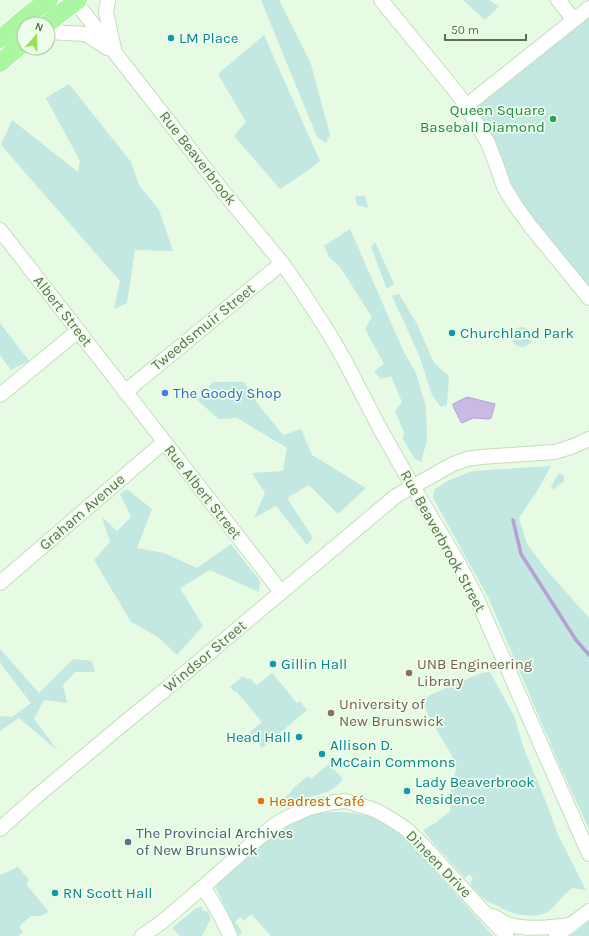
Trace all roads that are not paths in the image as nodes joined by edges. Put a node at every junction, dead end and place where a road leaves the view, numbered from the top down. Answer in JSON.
{"nodes":[{"id":1,"x":49,"y":0,"type":"edge"},
{"id":2,"x":108,"y":0,"type":"edge"},
{"id":3,"x":381,"y":0,"type":"edge"},
{"id":4,"x":558,"y":0,"type":"edge"},
{"id":5,"x":76,"y":1,"type":"edge"},
{"id":6,"x":34,"y":6,"type":"edge"},
{"id":7,"x":589,"y":8,"type":"edge"},
{"id":8,"x":56,"y":17,"type":"edge"},
{"id":9,"x":574,"y":20,"type":"junction"},
{"id":10,"x":56,"y":32,"type":"edge"},
{"id":11,"x":0,"y":39,"type":"edge"},
{"id":12,"x":16,"y":49,"type":"edge"},
{"id":13,"x":114,"y":52,"type":"junction"},
{"id":14,"x":0,"y":63,"type":"edge"},
{"id":15,"x":466,"y":106,"type":"junction"},
{"id":16,"x":0,"y":230,"type":"edge"},
{"id":17,"x":282,"y":263,"type":"junction"},
{"id":18,"x":589,"y":298,"type":"edge"},
{"id":19,"x":78,"y":331,"type":"junction"},
{"id":20,"x":125,"y":392,"type":"junction"},
{"id":21,"x":0,"y":395,"type":"edge"},
{"id":22,"x":589,"y":439,"type":"edge"},
{"id":23,"x":164,"y":442,"type":"junction"},
{"id":24,"x":412,"y":487,"type":"junction"},
{"id":25,"x":0,"y":583,"type":"edge"},
{"id":26,"x":280,"y":592,"type":"junction"},
{"id":27,"x":0,"y":829,"type":"edge"},
{"id":28,"x":589,"y":854,"type":"edge"},
{"id":29,"x":203,"y":887,"type":"junction"},
{"id":30,"x":482,"y":910,"type":"junction"},
{"id":31,"x":589,"y":911,"type":"edge"},
{"id":32,"x":571,"y":924,"type":"junction"},
{"id":33,"x":142,"y":936,"type":"edge"},
{"id":34,"x":230,"y":936,"type":"edge"},
{"id":35,"x":507,"y":936,"type":"edge"},
{"id":36,"x":556,"y":936,"type":"edge"}],
"edges":[{"from":1,"to":6,"type":"main road"},
{"from":2,"to":13,"type":"street"},
{"from":3,"to":15,"type":"street"},
{"from":4,"to":9,"type":"street"},
{"from":5,"to":8,"type":"main road"},
{"from":5,"to":13,"type":"street","name":"Rue Beaverbrook"},
{"from":6,"to":11,"type":"main road"},
{"from":7,"to":9,"type":"street"},
{"from":9,"to":15,"type":"street"},
{"from":10,"to":13,"type":"street"},
{"from":12,"to":14,"type":"main road"},
{"from":13,"to":17,"type":"street","name":"Rue Beaverbrook"},
{"from":15,"to":18,"type":"street"},
{"from":16,"to":19,"type":"street","name":"Albert Street"},
{"from":17,"to":20,"type":"street","name":"Tweedsmuir Street"},
{"from":17,"to":24,"type":"street","name":"Rue Beaverbrook Street"},
{"from":19,"to":20,"type":"street","name":"Albert Street"},
{"from":19,"to":21,"type":"street"},
{"from":20,"to":23,"type":"street","name":"Rue Albert Street"},
{"from":22,"to":24,"type":"street","name":"Windsor Street"},
{"from":23,"to":25,"type":"street","name":"Graham Avenue"},
{"from":23,"to":26,"type":"street","name":"Rue Albert Street"},
{"from":24,"to":26,"type":"street","name":"Windsor Street"},
{"from":24,"to":28,"type":"street","name":"Rue Beaverbrook Street"},
{"from":26,"to":27,"type":"street","name":"Windsor Street"},
{"from":29,"to":30,"type":"street","name":"Dineen Drive"},
{"from":29,"to":33,"type":"street","name":"Dineen Drive"},
{"from":29,"to":34,"type":"street"},
{"from":30,"to":32,"type":"street"},
{"from":30,"to":35,"type":"street","name":"Dineen Drive"},
{"from":31,"to":32,"type":"street"},
{"from":32,"to":36,"type":"street"}]}
